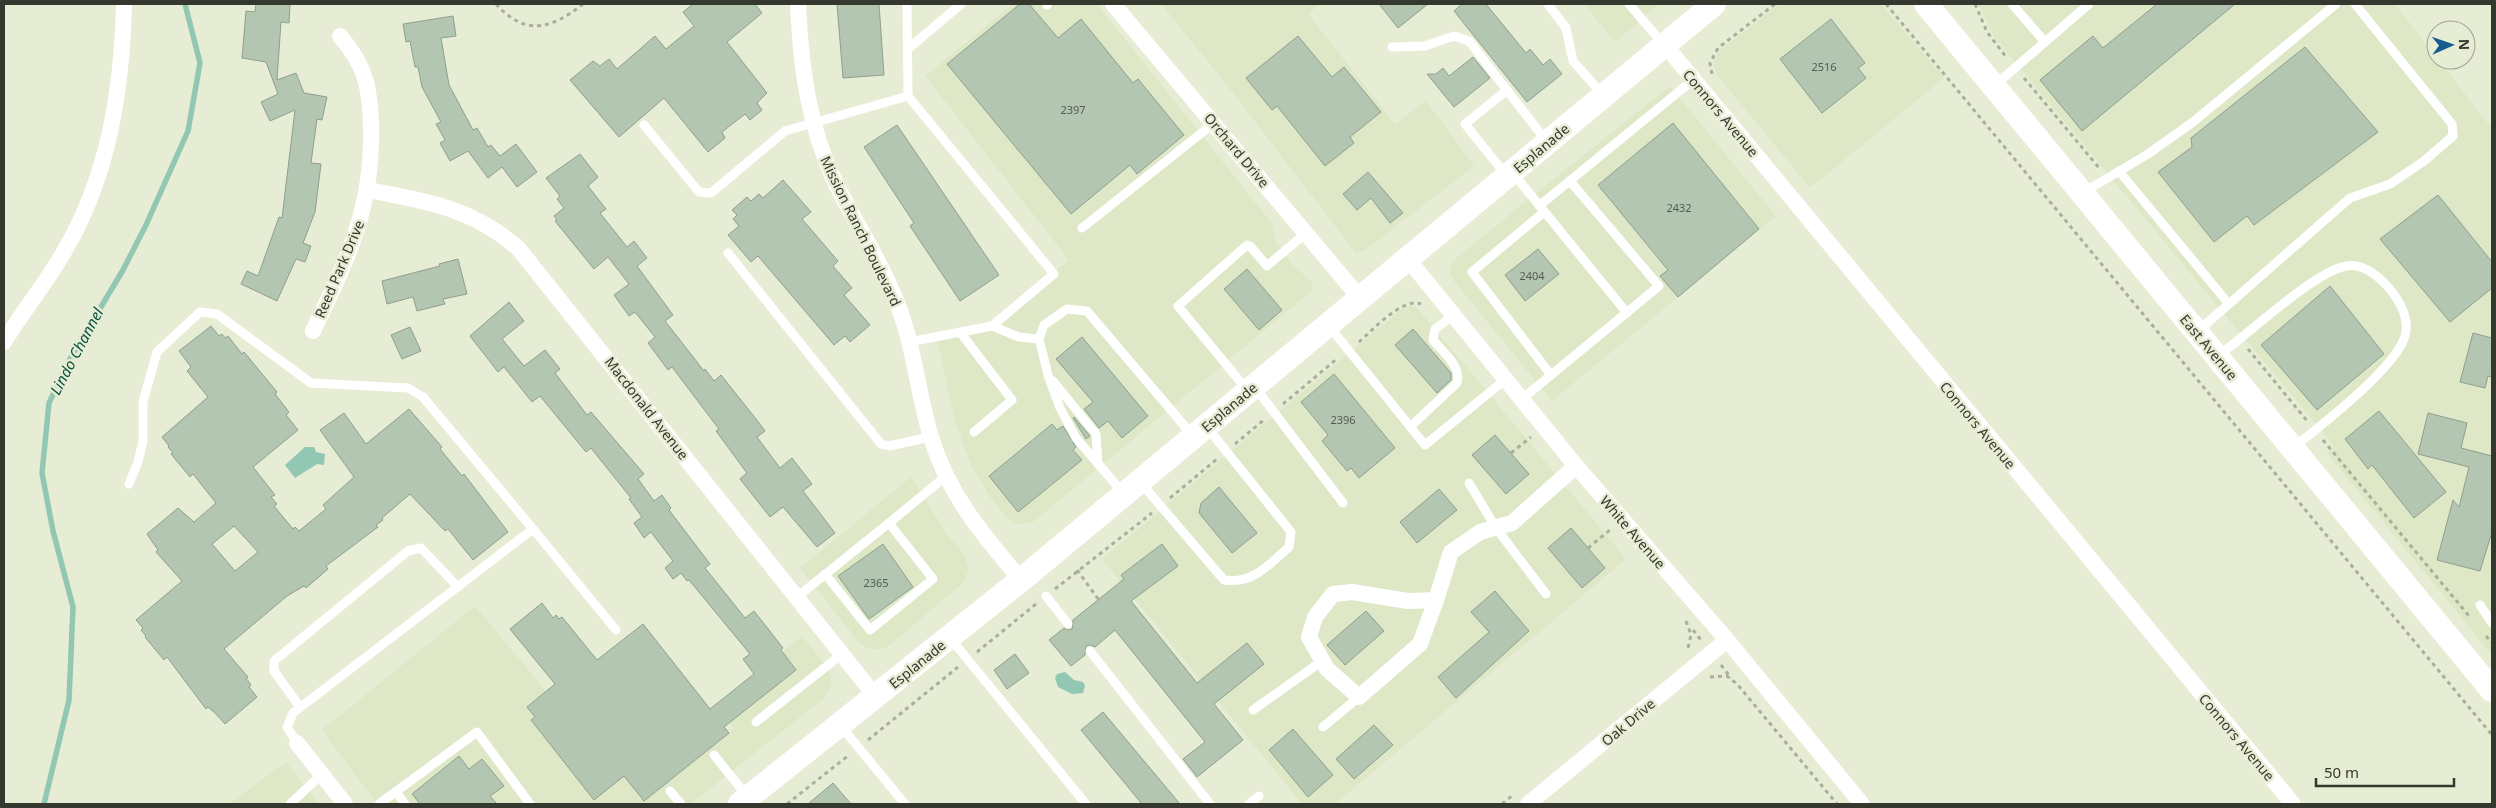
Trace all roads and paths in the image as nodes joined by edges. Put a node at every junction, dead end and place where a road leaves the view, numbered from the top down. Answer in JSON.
{"nodes":[{"id":1,"x":124,"y":4,"type":"edge"},
{"id":2,"x":496,"y":4,"type":"edge"},
{"id":3,"x":583,"y":4,"type":"edge"},
{"id":4,"x":798,"y":4,"type":"edge"},
{"id":5,"x":907,"y":4,"type":"edge"},
{"id":6,"x":961,"y":4,"type":"edge"},
{"id":7,"x":1113,"y":4,"type":"edge"},
{"id":8,"x":1548,"y":4,"type":"edge"},
{"id":9,"x":1630,"y":4,"type":"edge"},
{"id":10,"x":1714,"y":4,"type":"edge"},
{"id":11,"x":1775,"y":4,"type":"edge"},
{"id":12,"x":1886,"y":4,"type":"edge"},
{"id":13,"x":1926,"y":4,"type":"edge"},
{"id":14,"x":1975,"y":4,"type":"edge"},
{"id":15,"x":2012,"y":4,"type":"edge"},
{"id":16,"x":2089,"y":4,"type":"edge"},
{"id":17,"x":2336,"y":4,"type":"edge"},
{"id":18,"x":2355,"y":4,"type":"edge"},
{"id":19,"x":340,"y":36,"type":"dead end"},
{"id":20,"x":2045,"y":42,"type":"junction"},
{"id":21,"x":1665,"y":45,"type":"junction"},
{"id":22,"x":1392,"y":47,"type":"dead end"},
{"id":23,"x":908,"y":49,"type":"junction"},
{"id":24,"x":2015,"y":68,"type":"junction"},
{"id":25,"x":1715,"y":79,"type":"dead end"},
{"id":26,"x":1693,"y":80,"type":"junction"},
{"id":27,"x":1994,"y":86,"type":"junction"},
{"id":28,"x":1507,"y":90,"type":"junction"},
{"id":29,"x":908,"y":96,"type":"junction"},
{"id":30,"x":1603,"y":96,"type":"junction"},
{"id":31,"x":813,"y":123,"type":"junction"},
{"id":32,"x":1214,"y":123,"type":"junction"},
{"id":33,"x":644,"y":125,"type":"dead end"},
{"id":34,"x":1548,"y":142,"type":"junction"},
{"id":35,"x":2119,"y":171,"type":"junction"},
{"id":36,"x":1509,"y":174,"type":"junction"},
{"id":37,"x":2107,"y":178,"type":"junction"},
{"id":38,"x":1570,"y":181,"type":"junction"},
{"id":39,"x":368,"y":190,"type":"junction"},
{"id":40,"x":2082,"y":194,"type":"junction"},
{"id":41,"x":1541,"y":209,"type":"junction"},
{"id":42,"x":1082,"y":228,"type":"dead end"},
{"id":43,"x":1306,"y":232,"type":"junction"},
{"id":44,"x":728,"y":253,"type":"dead end"},
{"id":45,"x":1407,"y":258,"type":"junction"},
{"id":46,"x":1360,"y":298,"type":"junction"},
{"id":47,"x":2228,"y":303,"type":"junction"},
{"id":48,"x":1628,"y":313,"type":"junction"},
{"id":49,"x":1454,"y":315,"type":"junction"},
{"id":50,"x":1328,"y":325,"type":"junction"},
{"id":51,"x":1440,"y":325,"type":"junction"},
{"id":52,"x":992,"y":326,"type":"junction"},
{"id":53,"x":313,"y":331,"type":"dead end"},
{"id":54,"x":960,"y":332,"type":"junction"},
{"id":55,"x":2196,"y":332,"type":"junction"},
{"id":56,"x":1039,"y":339,"type":"junction"},
{"id":57,"x":2240,"y":340,"type":"junction"},
{"id":58,"x":4,"y":342,"type":"edge"},
{"id":59,"x":909,"y":342,"type":"junction"},
{"id":60,"x":1348,"y":350,"type":"junction"},
{"id":61,"x":2217,"y":357,"type":"junction"},
{"id":62,"x":1048,"y":375,"type":"junction"},
{"id":63,"x":1551,"y":375,"type":"junction"},
{"id":64,"x":1506,"y":378,"type":"junction"},
{"id":65,"x":1251,"y":388,"type":"junction"},
{"id":66,"x":1522,"y":398,"type":"junction"},
{"id":67,"x":1274,"y":412,"type":"junction"},
{"id":68,"x":1410,"y":426,"type":"junction"},
{"id":69,"x":1526,"y":430,"type":"dead end"},
{"id":70,"x":2315,"y":430,"type":"junction"},
{"id":71,"x":1200,"y":431,"type":"junction"},
{"id":72,"x":974,"y":432,"type":"dead end"},
{"id":73,"x":1532,"y":436,"type":"junction"},
{"id":74,"x":930,"y":437,"type":"junction"},
{"id":75,"x":1537,"y":443,"type":"dead end"},
{"id":76,"x":2293,"y":448,"type":"junction"},
{"id":77,"x":1226,"y":452,"type":"junction"},
{"id":78,"x":1511,"y":453,"type":"dead end"},
{"id":79,"x":1098,"y":464,"type":"junction"},
{"id":80,"x":1576,"y":466,"type":"junction"},
{"id":81,"x":945,"y":478,"type":"junction"},
{"id":82,"x":1469,"y":483,"type":"dead end"},
{"id":83,"x":129,"y":484,"type":"dead end"},
{"id":84,"x":1132,"y":487,"type":"junction"},
{"id":85,"x":1343,"y":502,"type":"dead end"},
{"id":86,"x":1160,"y":506,"type":"junction"},
{"id":87,"x":889,"y":523,"type":"junction"},
{"id":88,"x":1604,"y":524,"type":"dead end"},
{"id":89,"x":1496,"y":528,"type":"junction"},
{"id":90,"x":533,"y":529,"type":"junction"},
{"id":91,"x":1610,"y":530,"type":"junction"},
{"id":92,"x":1616,"y":538,"type":"dead end"},
{"id":93,"x":1588,"y":548,"type":"dead end"},
{"id":94,"x":1077,"y":570,"type":"junction"},
{"id":95,"x":825,"y":574,"type":"junction"},
{"id":96,"x":1021,"y":580,"type":"junction"},
{"id":97,"x":458,"y":587,"type":"junction"},
{"id":98,"x":1546,"y":594,"type":"dead end"},
{"id":99,"x":1046,"y":596,"type":"junction"},
{"id":100,"x":797,"y":597,"type":"junction"},
{"id":101,"x":1099,"y":600,"type":"dead end"},
{"id":102,"x":1436,"y":600,"type":"junction"},
{"id":103,"x":2480,"y":605,"type":"dead end"},
{"id":104,"x":2471,"y":617,"type":"dead end"},
{"id":105,"x":1683,"y":618,"type":"dead end"},
{"id":106,"x":2492,"y":623,"type":"edge"},
{"id":107,"x":1068,"y":624,"type":"dead end"},
{"id":108,"x":616,"y":630,"type":"dead end"},
{"id":109,"x":2482,"y":630,"type":"dead end"},
{"id":110,"x":950,"y":637,"type":"junction"},
{"id":111,"x":1727,"y":640,"type":"junction"},
{"id":112,"x":2492,"y":643,"type":"edge"},
{"id":113,"x":1090,"y":651,"type":"dead end"},
{"id":114,"x":1686,"y":651,"type":"dead end"},
{"id":115,"x":842,"y":654,"type":"junction"},
{"id":116,"x":968,"y":659,"type":"junction"},
{"id":117,"x":1322,"y":661,"type":"junction"},
{"id":118,"x":2492,"y":690,"type":"edge"},
{"id":119,"x":1743,"y":691,"type":"dead end"},
{"id":120,"x":876,"y":697,"type":"junction"},
{"id":121,"x":1359,"y":697,"type":"junction"},
{"id":122,"x":300,"y":707,"type":"junction"},
{"id":123,"x":1253,"y":710,"type":"dead end"},
{"id":124,"x":756,"y":722,"type":"dead end"},
{"id":125,"x":840,"y":725,"type":"junction"},
{"id":126,"x":1323,"y":727,"type":"dead end"},
{"id":127,"x":2492,"y":735,"type":"edge"},
{"id":128,"x":296,"y":743,"type":"joint"},
{"id":129,"x":859,"y":748,"type":"junction"},
{"id":130,"x":714,"y":755,"type":"dead end"},
{"id":131,"x":322,"y":774,"type":"junction"},
{"id":132,"x":670,"y":791,"type":"dead end"},
{"id":133,"x":396,"y":792,"type":"junction"},
{"id":134,"x":1517,"y":792,"type":"dead end"},
{"id":135,"x":1260,"y":796,"type":"dead end"},
{"id":136,"x":744,"y":801,"type":"edge"},
{"id":137,"x":290,"y":804,"type":"edge"},
{"id":138,"x":345,"y":804,"type":"edge"},
{"id":139,"x":379,"y":804,"type":"edge"},
{"id":140,"x":405,"y":804,"type":"edge"},
{"id":141,"x":530,"y":804,"type":"edge"},
{"id":142,"x":681,"y":804,"type":"edge"},
{"id":143,"x":787,"y":804,"type":"edge"},
{"id":144,"x":905,"y":804,"type":"edge"},
{"id":145,"x":1086,"y":804,"type":"edge"},
{"id":146,"x":1210,"y":804,"type":"edge"},
{"id":147,"x":1249,"y":804,"type":"edge"},
{"id":148,"x":1502,"y":804,"type":"edge"},
{"id":149,"x":1528,"y":804,"type":"edge"},
{"id":150,"x":1837,"y":804,"type":"edge"},
{"id":151,"x":1862,"y":804,"type":"edge"},
{"id":152,"x":2293,"y":804,"type":"edge"}],
"edges":[{"from":1,"to":58,"type":"street"},
{"from":2,"to":3,"type":"path"},
{"from":4,"to":31,"type":"street","name":"Mission Ranch Boulevard"},
{"from":5,"to":23,"type":"lane"},
{"from":6,"to":23,"type":"lane"},
{"from":7,"to":32,"type":"street","name":"Orchard Drive"},
{"from":8,"to":30,"type":"lane"},
{"from":9,"to":21,"type":"lane"},
{"from":10,"to":21,"type":"main road","name":"Esplanade"},
{"from":11,"to":25,"type":"path"},
{"from":12,"to":127,"type":"path"},
{"from":13,"to":27,"type":"main road","name":"East Avenue"},
{"from":14,"to":24,"type":"path"},
{"from":15,"to":20,"type":"lane"},
{"from":16,"to":20,"type":"lane"},
{"from":17,"to":35,"type":"lane"},
{"from":18,"to":47,"type":"lane"},
{"from":19,"to":39,"type":"street","name":"Reed Park Drive"},
{"from":20,"to":24,"type":"lane"},
{"from":21,"to":26,"type":"street","name":"Connors Avenue"},
{"from":21,"to":30,"type":"main road","name":"Esplanade"},
{"from":22,"to":28,"type":"lane"},
{"from":23,"to":29,"type":"lane"},
{"from":24,"to":27,"type":"lane"},
{"from":24,"to":37,"type":"path"},
{"from":26,"to":38,"type":"lane"},
{"from":26,"to":152,"type":"street","name":"Connors Avenue"},
{"from":27,"to":40,"type":"main road","name":"East Avenue"},
{"from":28,"to":34,"type":"lane"},
{"from":28,"to":36,"type":"lane"},
{"from":29,"to":31,"type":"lane"},
{"from":29,"to":52,"type":"lane"},
{"from":30,"to":34,"type":"main road","name":"Esplanade"},
{"from":31,"to":33,"type":"lane"},
{"from":31,"to":59,"type":"street","name":"Mission Ranch Boulevard"},
{"from":32,"to":42,"type":"lane"},
{"from":32,"to":43,"type":"street","name":"Orchard Drive"},
{"from":34,"to":36,"type":"main road","name":"Esplanade"},
{"from":35,"to":37,"type":"lane"},
{"from":35,"to":47,"type":"lane"},
{"from":36,"to":41,"type":"lane"},
{"from":36,"to":45,"type":"main road","name":"Esplanade"},
{"from":37,"to":40,"type":"lane"},
{"from":38,"to":41,"type":"lane"},
{"from":38,"to":48,"type":"lane"},
{"from":39,"to":53,"type":"street","name":"Reed Park Drive"},
{"from":39,"to":100,"type":"street","name":"Macdonald Avenue"},
{"from":40,"to":55,"type":"main road","name":"East Avenue"},
{"from":41,"to":48,"type":"lane"},
{"from":41,"to":63,"type":"lane"},
{"from":43,"to":46,"type":"street","name":"Orchard Drive"},
{"from":43,"to":65,"type":"lane"},
{"from":44,"to":74,"type":"lane"},
{"from":45,"to":46,"type":"main road","name":"Esplanade"},
{"from":45,"to":49,"type":"street","name":"White Avenue"},
{"from":46,"to":50,"type":"main road","name":"Esplanade"},
{"from":47,"to":55,"type":"lane"},
{"from":48,"to":63,"type":"lane"},
{"from":49,"to":51,"type":"lane"},
{"from":49,"to":64,"type":"street","name":"White Avenue"},
{"from":50,"to":60,"type":"lane"},
{"from":50,"to":65,"type":"main road","name":"Esplanade"},
{"from":51,"to":60,"type":"path"},
{"from":51,"to":68,"type":"lane"},
{"from":52,"to":54,"type":"lane"},
{"from":52,"to":56,"type":"lane"},
{"from":54,"to":59,"type":"lane"},
{"from":54,"to":72,"type":"lane"},
{"from":55,"to":61,"type":"main road","name":"East Avenue"},
{"from":56,"to":62,"type":"lane"},
{"from":56,"to":71,"type":"lane"},
{"from":57,"to":61,"type":"lane"},
{"from":57,"to":70,"type":"path"},
{"from":57,"to":70,"type":"lane"},
{"from":59,"to":74,"type":"street","name":"Mission Ranch Boulevard"},
{"from":60,"to":67,"type":"path"},
{"from":60,"to":68,"type":"lane"},
{"from":61,"to":76,"type":"main road","name":"East Avenue"},
{"from":62,"to":79,"type":"lane"},
{"from":62,"to":79,"type":"lane"},
{"from":63,"to":66,"type":"lane"},
{"from":64,"to":66,"type":"street","name":"White Avenue"},
{"from":64,"to":68,"type":"lane"},
{"from":65,"to":67,"type":"lane"},
{"from":65,"to":71,"type":"main road","name":"Esplanade"},
{"from":66,"to":80,"type":"street","name":"White Avenue"},
{"from":67,"to":77,"type":"path"},
{"from":67,"to":85,"type":"lane"},
{"from":69,"to":73,"type":"path"},
{"from":70,"to":76,"type":"lane"},
{"from":70,"to":104,"type":"path"},
{"from":71,"to":77,"type":"lane"},
{"from":71,"to":84,"type":"main road","name":"Esplanade"},
{"from":73,"to":75,"type":"path"},
{"from":73,"to":78,"type":"path"},
{"from":74,"to":81,"type":"street","name":"Mission Ranch Boulevard"},
{"from":76,"to":118,"type":"main road","name":"East Avenue"},
{"from":77,"to":86,"type":"path"},
{"from":77,"to":86,"type":"lane"},
{"from":79,"to":84,"type":"lane"},
{"from":80,"to":89,"type":"street"},
{"from":80,"to":111,"type":"street","name":"White Avenue"},
{"from":81,"to":87,"type":"lane"},
{"from":81,"to":96,"type":"street","name":"Mission Ranch Boulevard"},
{"from":82,"to":89,"type":"lane"},
{"from":83,"to":90,"type":"lane"},
{"from":84,"to":86,"type":"lane"},
{"from":84,"to":96,"type":"main road","name":"Esplanade"},
{"from":86,"to":94,"type":"path"},
{"from":87,"to":95,"type":"lane"},
{"from":87,"to":95,"type":"lane"},
{"from":88,"to":91,"type":"path"},
{"from":89,"to":98,"type":"lane"},
{"from":89,"to":102,"type":"street"},
{"from":90,"to":97,"type":"lane"},
{"from":90,"to":108,"type":"lane"},
{"from":91,"to":92,"type":"path"},
{"from":91,"to":93,"type":"path"},
{"from":94,"to":99,"type":"path"},
{"from":94,"to":101,"type":"path"},
{"from":95,"to":100,"type":"lane"},
{"from":96,"to":110,"type":"main road","name":"Esplanade"},
{"from":97,"to":122,"type":"lane"},
{"from":97,"to":122,"type":"lane"},
{"from":99,"to":107,"type":"lane"},
{"from":99,"to":116,"type":"path"},
{"from":100,"to":115,"type":"street","name":"Macdonald Avenue"},
{"from":102,"to":117,"type":"street"},
{"from":102,"to":121,"type":"street"},
{"from":103,"to":106,"type":"lane"},
{"from":105,"to":114,"type":"path"},
{"from":109,"to":112,"type":"path"},
{"from":110,"to":116,"type":"lane"},
{"from":110,"to":120,"type":"main road","name":"Esplanade"},
{"from":111,"to":149,"type":"street","name":"Oak Drive"},
{"from":111,"to":151,"type":"street","name":"White Avenue"},
{"from":113,"to":146,"type":"lane"},
{"from":115,"to":120,"type":"street","name":"Macdonald Avenue"},
{"from":115,"to":124,"type":"lane"},
{"from":116,"to":129,"type":"path"},
{"from":116,"to":145,"type":"lane"},
{"from":117,"to":121,"type":"street"},
{"from":117,"to":123,"type":"lane"},
{"from":119,"to":150,"type":"path"},
{"from":120,"to":125,"type":"main road","name":"Esplanade"},
{"from":121,"to":126,"type":"lane"},
{"from":122,"to":128,"type":"lane"},
{"from":125,"to":129,"type":"lane"},
{"from":125,"to":136,"type":"main road","name":"Esplanade"},
{"from":128,"to":131,"type":"street"},
{"from":129,"to":143,"type":"path"},
{"from":129,"to":144,"type":"lane"},
{"from":130,"to":136,"type":"lane"},
{"from":131,"to":137,"type":"lane"},
{"from":131,"to":138,"type":"street"},
{"from":132,"to":142,"type":"lane"},
{"from":133,"to":139,"type":"lane"},
{"from":133,"to":140,"type":"lane"},
{"from":133,"to":141,"type":"lane"},
{"from":134,"to":148,"type":"path"},
{"from":135,"to":147,"type":"lane"}]}
